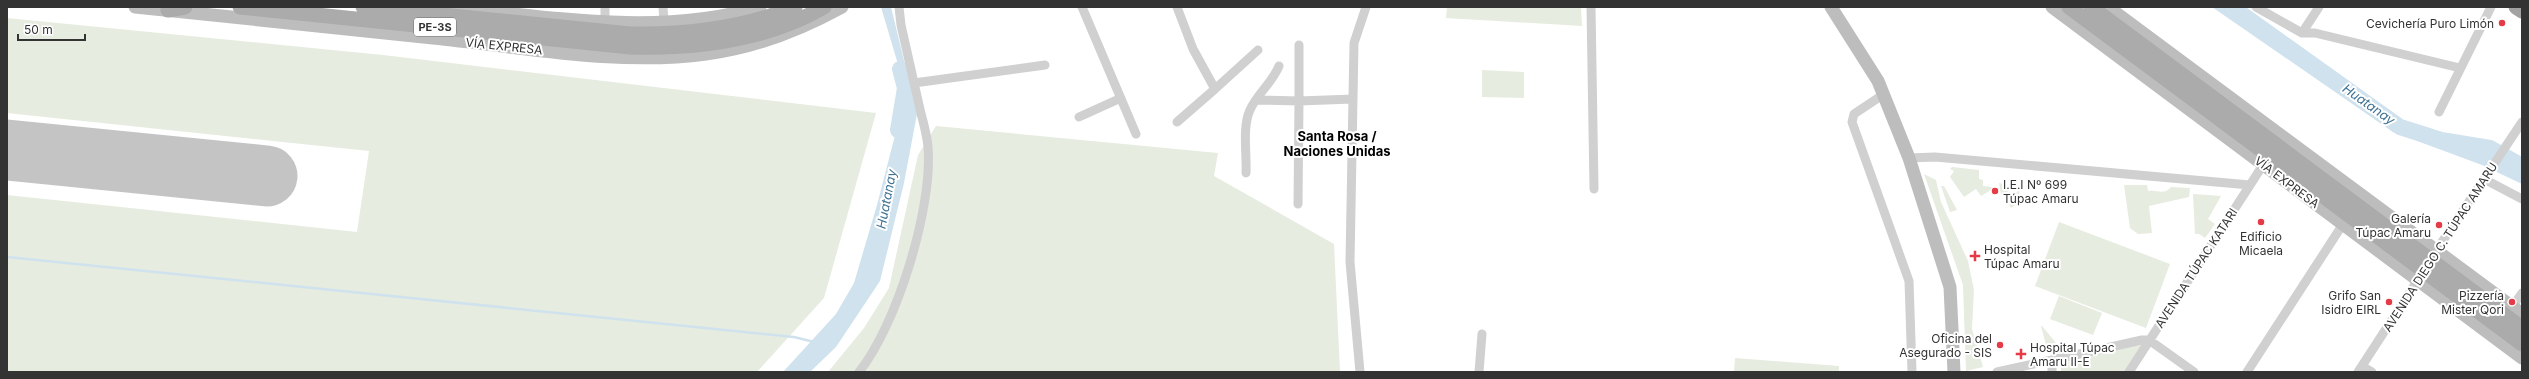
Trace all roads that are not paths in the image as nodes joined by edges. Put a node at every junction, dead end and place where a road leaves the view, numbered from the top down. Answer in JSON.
{"nodes":[{"id":1,"x":135,"y":7,"type":"edge"},
{"id":2,"x":185,"y":7,"type":"edge"},
{"id":3,"x":240,"y":7,"type":"edge"},
{"id":4,"x":363,"y":7,"type":"edge"},
{"id":5,"x":454,"y":7,"type":"edge"},
{"id":6,"x":605,"y":7,"type":"edge"},
{"id":7,"x":663,"y":7,"type":"edge"},
{"id":8,"x":760,"y":7,"type":"edge"},
{"id":9,"x":795,"y":7,"type":"edge"},
{"id":10,"x":824,"y":7,"type":"edge"},
{"id":11,"x":842,"y":7,"type":"edge"},
{"id":12,"x":899,"y":7,"type":"edge"},
{"id":13,"x":1082,"y":7,"type":"edge"},
{"id":14,"x":1177,"y":7,"type":"edge"},
{"id":15,"x":1366,"y":7,"type":"edge"},
{"id":16,"x":1591,"y":7,"type":"edge"},
{"id":17,"x":1831,"y":7,"type":"edge"},
{"id":18,"x":2052,"y":7,"type":"edge"},
{"id":19,"x":2069,"y":7,"type":"edge"},
{"id":20,"x":2256,"y":7,"type":"edge"},
{"id":21,"x":2319,"y":7,"type":"edge"},
{"id":22,"x":2491,"y":7,"type":"edge"},
{"id":23,"x":2516,"y":7,"type":"edge"},
{"id":24,"x":168,"y":10,"type":"junction"},
{"id":25,"x":2522,"y":11,"type":"edge"},
{"id":26,"x":546,"y":12,"type":"edge"},
{"id":27,"x":2097,"y":13,"type":"edge"},
{"id":28,"x":605,"y":21,"type":"junction"},
{"id":29,"x":664,"y":22,"type":"junction"},
{"id":30,"x":2135,"y":27,"type":"joint"},
{"id":31,"x":2302,"y":33,"type":"junction"},
{"id":32,"x":630,"y":41,"type":"junction"},
{"id":33,"x":1299,"y":44,"type":"dead end"},
{"id":34,"x":1258,"y":50,"type":"dead end"},
{"id":35,"x":2114,"y":54,"type":"junction"},
{"id":36,"x":1045,"y":64,"type":"dead end"},
{"id":37,"x":1279,"y":66,"type":"dead end"},
{"id":38,"x":2189,"y":67,"type":"junction"},
{"id":39,"x":2460,"y":68,"type":"junction"},
{"id":40,"x":914,"y":83,"type":"junction"},
{"id":41,"x":1215,"y":89,"type":"junction"},
{"id":42,"x":1884,"y":94,"type":"junction"},
{"id":43,"x":2171,"y":96,"type":"junction"},
{"id":44,"x":1121,"y":98,"type":"junction"},
{"id":45,"x":1353,"y":99,"type":"junction"},
{"id":46,"x":1257,"y":100,"type":"junction"},
{"id":47,"x":1299,"y":101,"type":"junction"},
{"id":48,"x":2207,"y":102,"type":"junction"},
{"id":49,"x":2439,"y":112,"type":"dead end"},
{"id":50,"x":1079,"y":117,"type":"dead end"},
{"id":51,"x":1177,"y":122,"type":"dead end"},
{"id":52,"x":2522,"y":122,"type":"edge"},
{"id":53,"x":1136,"y":134,"type":"dead end"},
{"id":54,"x":1909,"y":158,"type":"junction"},
{"id":55,"x":2263,"y":165,"type":"junction"},
{"id":56,"x":1246,"y":172,"type":"dead end"},
{"id":57,"x":2484,"y":179,"type":"junction"},
{"id":58,"x":2250,"y":185,"type":"junction"},
{"id":59,"x":1594,"y":189,"type":"dead end"},
{"id":60,"x":2522,"y":199,"type":"edge"},
{"id":61,"x":1298,"y":204,"type":"dead end"},
{"id":62,"x":2343,"y":224,"type":"junction"},
{"id":63,"x":2427,"y":266,"type":"junction"},
{"id":64,"x":2522,"y":293,"type":"edge"},
{"id":65,"x":2517,"y":310,"type":"edge"},
{"id":66,"x":2522,"y":328,"type":"edge"},
{"id":67,"x":1482,"y":334,"type":"dead end"},
{"id":68,"x":2149,"y":340,"type":"junction"},
{"id":69,"x":2522,"y":344,"type":"edge"},
{"id":70,"x":2522,"y":358,"type":"edge"},
{"id":71,"x":2052,"y":360,"type":"junction"},
{"id":72,"x":2360,"y":369,"type":"edge"},
{"id":73,"x":859,"y":372,"type":"edge"},
{"id":74,"x":1360,"y":372,"type":"edge"},
{"id":75,"x":1479,"y":372,"type":"edge"},
{"id":76,"x":1912,"y":372,"type":"edge"},
{"id":77,"x":1954,"y":372,"type":"edge"},
{"id":78,"x":1997,"y":372,"type":"edge"},
{"id":79,"x":2052,"y":372,"type":"edge"},
{"id":80,"x":2129,"y":372,"type":"edge"},
{"id":81,"x":2194,"y":372,"type":"edge"},
{"id":82,"x":2247,"y":372,"type":"edge"},
{"id":83,"x":2372,"y":372,"type":"edge"}],
"edges":[{"from":1,"to":24,"type":"main road","name":"VÍA EXPRESA","number":"PE-3S"},
{"from":2,"to":24,"type":"main road"},
{"from":3,"to":32,"type":"main road","name":"VÍA EXPRESA","number":"PE-3S"},
{"from":4,"to":32,"type":"main road","name":"VÍA EXPRESA","number":"PE-3S"},
{"from":5,"to":26,"type":"main road","number":"PE-3S"},
{"from":6,"to":28,"type":"street"},
{"from":7,"to":29,"type":"street"},
{"from":8,"to":29,"type":"main road","number":"PE-3S"},
{"from":9,"to":32,"type":"main road","name":"VÍA EXPRESA"},
{"from":10,"to":32,"type":"main road","name":"VÍA EXPRESA"},
{"from":11,"to":24,"type":"main road","name":"VÍA EXPRESA","number":"PE-3S"},
{"from":12,"to":40,"type":"street"},
{"from":13,"to":44,"type":"street"},
{"from":14,"to":41,"type":"street"},
{"from":15,"to":45,"type":"street"},
{"from":16,"to":59,"type":"street"},
{"from":17,"to":42,"type":"main road"},
{"from":18,"to":35,"type":"main road","name":"VÍA EXPRESA"},
{"from":19,"to":27,"type":"main road","name":"VÍA EXPRESA"},
{"from":20,"to":31,"type":"street"},
{"from":21,"to":31,"type":"street"},
{"from":22,"to":39,"type":"street"},
{"from":23,"to":25,"type":"highway"},
{"from":26,"to":28,"type":"main road","number":"PE-3S"},
{"from":27,"to":30,"type":"main road"},
{"from":27,"to":35,"type":"main road"},
{"from":27,"to":48,"type":"main road","name":"VÍA EXPRESA"},
{"from":28,"to":29,"type":"main road","number":"PE-3S"},
{"from":30,"to":38,"type":"main road","name":"VÍA EXPRESA"},
{"from":31,"to":39,"type":"street"},
{"from":33,"to":47,"type":"street"},
{"from":34,"to":41,"type":"street"},
{"from":35,"to":43,"type":"main road","name":"VÍA EXPRESA"},
{"from":36,"to":40,"type":"street"},
{"from":37,"to":46,"type":"street"},
{"from":38,"to":48,"type":"main road"},
{"from":38,"to":63,"type":"main road","name":"VÍA EXPRESA"},
{"from":39,"to":49,"type":"street"},
{"from":40,"to":73,"type":"street"},
{"from":41,"to":51,"type":"street"},
{"from":42,"to":54,"type":"main road"},
{"from":42,"to":76,"type":"street"},
{"from":43,"to":48,"type":"main road"},
{"from":43,"to":55,"type":"main road","name":"VÍA EXPRESA"},
{"from":44,"to":50,"type":"street"},
{"from":44,"to":53,"type":"street"},
{"from":45,"to":47,"type":"street"},
{"from":45,"to":74,"type":"street"},
{"from":46,"to":47,"type":"street"},
{"from":46,"to":56,"type":"street"},
{"from":47,"to":61,"type":"street"},
{"from":48,"to":63,"type":"main road","name":"VÍA EXPRESA"},
{"from":52,"to":57,"type":"street","name":"AVENIDA DIEGO C. TÚPAC AMARU"},
{"from":54,"to":58,"type":"street"},
{"from":54,"to":77,"type":"main road"},
{"from":55,"to":58,"type":"street","name":"AVENIDA TÚPAC KATARI"},
{"from":55,"to":62,"type":"main road","name":"VÍA EXPRESA"},
{"from":57,"to":60,"type":"street"},
{"from":57,"to":63,"type":"street","name":"AVENIDA DIEGO C. TÚPAC AMARU"},
{"from":58,"to":68,"type":"street","name":"AVENIDA TÚPAC KATARI"},
{"from":62,"to":63,"type":"main road","name":"VÍA EXPRESA"},
{"from":62,"to":82,"type":"street"},
{"from":63,"to":65,"type":"main road","name":"VÍA EXPRESA"},
{"from":63,"to":66,"type":"main road","name":"VÍA EXPRESA"},
{"from":63,"to":69,"type":"main road","name":"VÍA EXPRESA"},
{"from":63,"to":70,"type":"main road","name":"VÍA EXPRESA"},
{"from":63,"to":72,"type":"street","name":"AVENIDA DIEGO C. TÚPAC AMARU"},
{"from":64,"to":65,"type":"street"},
{"from":67,"to":75,"type":"street"},
{"from":68,"to":71,"type":"street"},
{"from":68,"to":80,"type":"street","name":"AVENIDA TÚPAC KATARI"},
{"from":68,"to":81,"type":"street"},
{"from":71,"to":78,"type":"street"},
{"from":71,"to":79,"type":"street"},
{"from":72,"to":83,"type":"street"}]}
